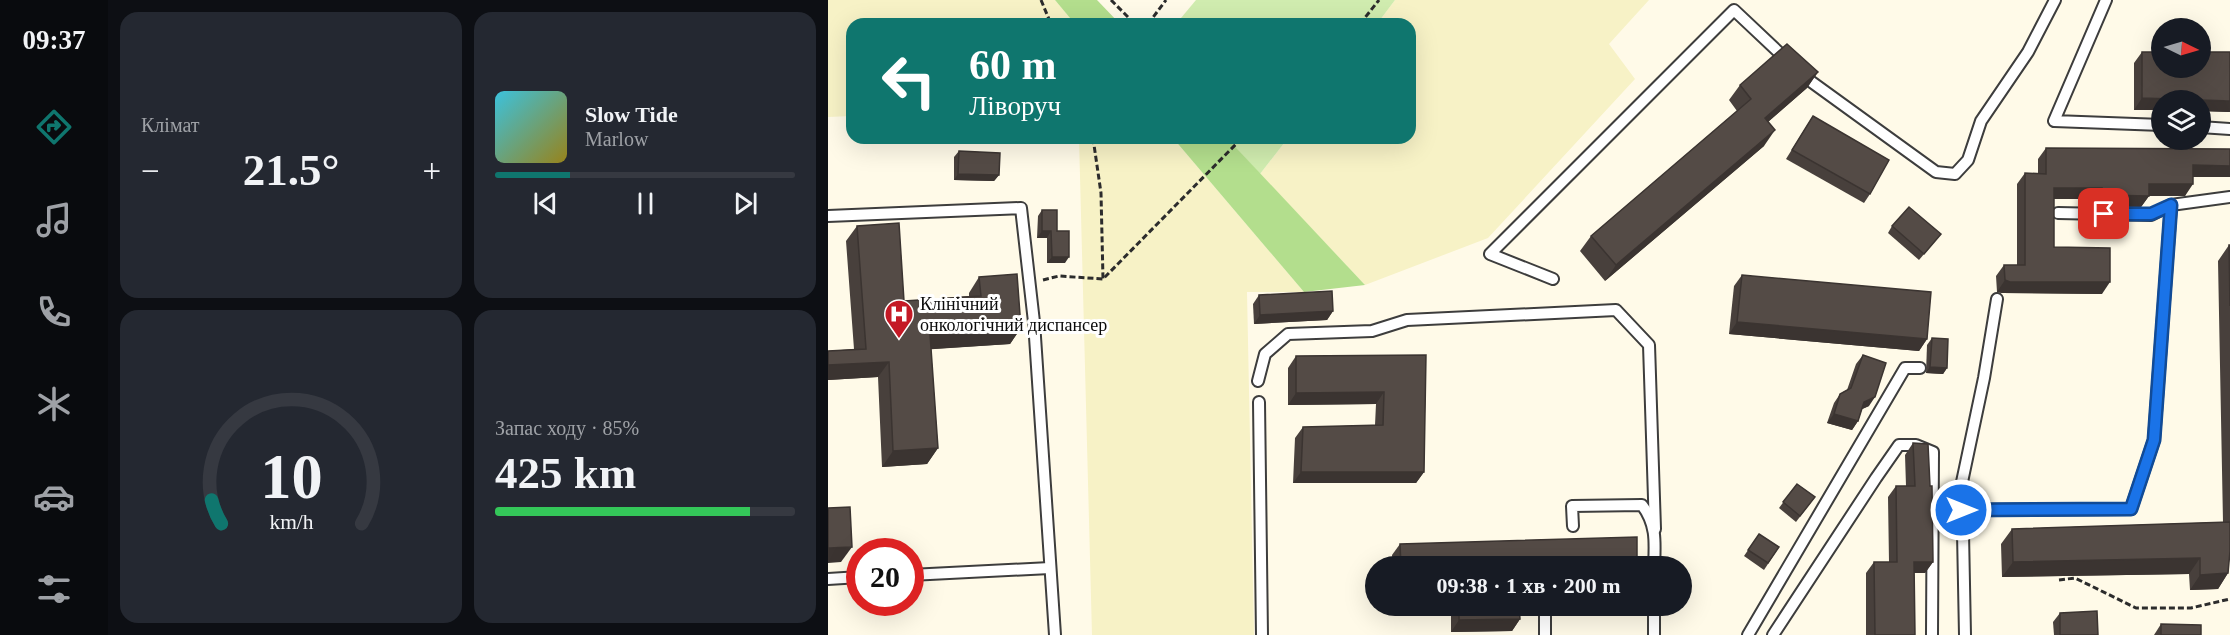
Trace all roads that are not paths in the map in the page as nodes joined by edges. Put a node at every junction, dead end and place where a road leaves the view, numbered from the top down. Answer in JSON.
{"nodes":[{"id":1,"x":2055,"y":0,"type":"edge"},
{"id":2,"x":2106,"y":0,"type":"edge"},
{"id":3,"x":2151,"y":125,"type":"edge"},
{"id":4,"x":2211,"y":128,"type":"edge"},
{"id":5,"x":2230,"y":129,"type":"edge"},
{"id":6,"x":2230,"y":197,"type":"edge"},
{"id":7,"x":2171,"y":205,"type":"junction"},
{"id":8,"x":2058,"y":213,"type":"dead end"},
{"id":9,"x":828,"y":216,"type":"edge"},
{"id":10,"x":1553,"y":279,"type":"dead end"},
{"id":11,"x":1997,"y":299,"type":"dead end"},
{"id":12,"x":1920,"y":368,"type":"dead end"},
{"id":13,"x":1258,"y":381,"type":"dead end"},
{"id":14,"x":1259,"y":402,"type":"dead end"},
{"id":15,"x":1961,"y":510,"type":"junction"},
{"id":16,"x":1573,"y":526,"type":"dead end"},
{"id":17,"x":1655,"y":529,"type":"junction"},
{"id":18,"x":1654,"y":556,"type":"edge"},
{"id":19,"x":1050,"y":567,"type":"junction"},
{"id":20,"x":924,"y":574,"type":"edge"},
{"id":21,"x":846,"y":578,"type":"edge"},
{"id":22,"x":828,"y":579,"type":"edge"},
{"id":23,"x":1545,"y":616,"type":"edge"},
{"id":24,"x":1654,"y":616,"type":"edge"},
{"id":25,"x":1055,"y":635,"type":"edge"},
{"id":26,"x":1262,"y":635,"type":"edge"},
{"id":27,"x":1545,"y":635,"type":"edge"},
{"id":28,"x":1654,"y":635,"type":"edge"},
{"id":29,"x":1748,"y":635,"type":"edge"},
{"id":30,"x":1773,"y":635,"type":"edge"},
{"id":31,"x":1932,"y":635,"type":"edge"},
{"id":32,"x":1965,"y":635,"type":"edge"}],
"edges":[{"from":1,"to":10,"type":"lane"},
{"from":2,"to":3,"type":"lane"},
{"from":4,"to":5,"type":"lane"},
{"from":6,"to":7,"type":"lane"},
{"from":7,"to":8,"type":"lane"},
{"from":7,"to":15,"type":"lane"},
{"from":9,"to":19,"type":"lane"},
{"from":11,"to":15,"type":"lane"},
{"from":12,"to":29,"type":"lane"},
{"from":13,"to":17,"type":"lane"},
{"from":14,"to":26,"type":"lane"},
{"from":15,"to":32,"type":"lane"},
{"from":16,"to":17,"type":"lane"},
{"from":17,"to":18,"type":"lane"},
{"from":19,"to":20,"type":"lane"},
{"from":19,"to":25,"type":"lane"},
{"from":21,"to":22,"type":"lane"},
{"from":23,"to":27,"type":"lane"},
{"from":24,"to":28,"type":"lane"},
{"from":30,"to":31,"type":"lane"}]}
